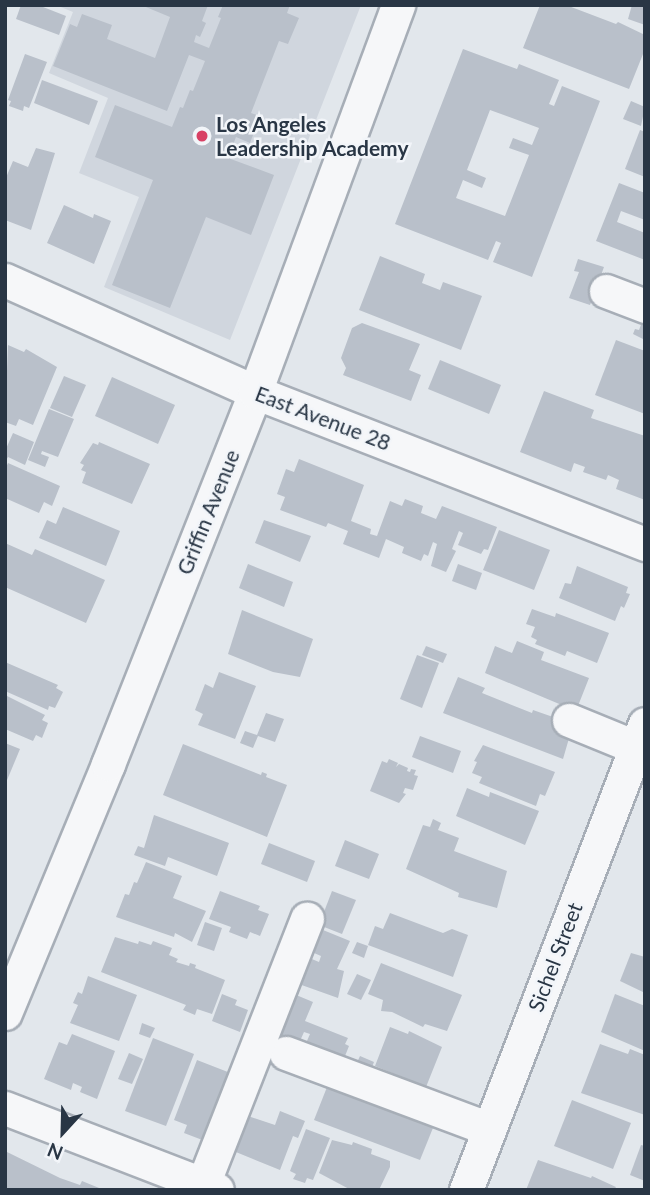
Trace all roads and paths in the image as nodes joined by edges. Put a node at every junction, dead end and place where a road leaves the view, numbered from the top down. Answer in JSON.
{"nodes":[{"id":1,"x":398,"y":5,"type":"edge"},
{"id":2,"x":5,"y":280,"type":"edge"},
{"id":3,"x":606,"y":292,"type":"dead end"},
{"id":4,"x":645,"y":306,"type":"edge"},
{"id":5,"x":255,"y":392,"type":"junction"},
{"id":6,"x":645,"y":544,"type":"edge"},
{"id":7,"x":569,"y":720,"type":"dead end"},
{"id":8,"x":642,"y":741,"type":"edge"},
{"id":9,"x":307,"y":919,"type":"dead end"},
{"id":10,"x":5,"y":1013,"type":"edge"},
{"id":11,"x":286,"y":1053,"type":"dead end"},
{"id":12,"x":5,"y":1108,"type":"edge"},
{"id":13,"x":489,"y":1129,"type":"junction"},
{"id":14,"x":210,"y":1187,"type":"edge"},
{"id":15,"x":466,"y":1190,"type":"edge"}],
"edges":[{"from":1,"to":5,"type":"street","name":"Griffin Avenue"},
{"from":2,"to":5,"type":"street","name":"East Avenue 28"},
{"from":3,"to":4,"type":"street"},
{"from":5,"to":6,"type":"street","name":"East Avenue 28"},
{"from":5,"to":10,"type":"street","name":"Griffin Avenue"},
{"from":7,"to":8,"type":"street"},
{"from":8,"to":13,"type":"street","name":"Sichel Street"},
{"from":9,"to":14,"type":"street"},
{"from":11,"to":13,"type":"street"},
{"from":12,"to":14,"type":"street"},
{"from":13,"to":15,"type":"street","name":"Sichel Street"}]}
